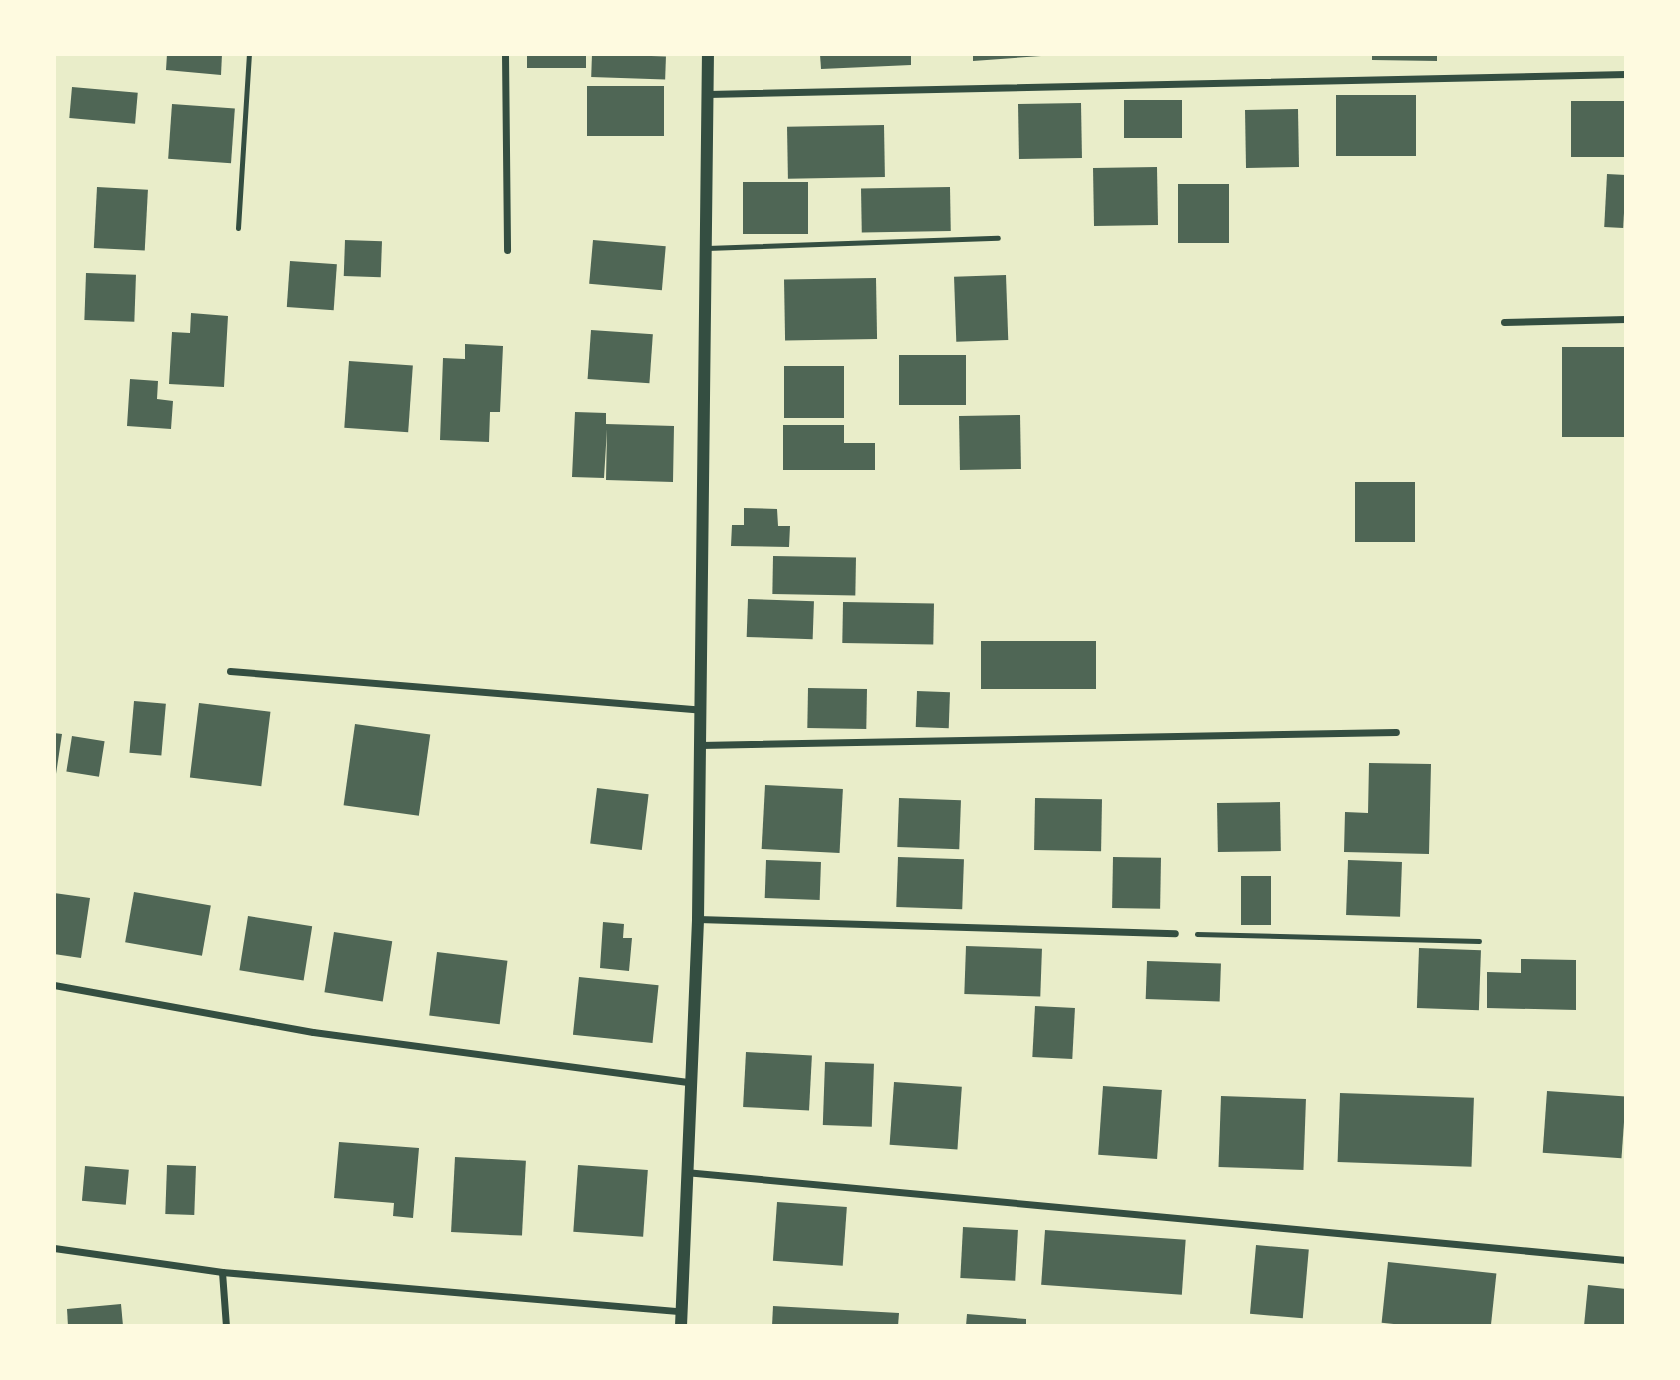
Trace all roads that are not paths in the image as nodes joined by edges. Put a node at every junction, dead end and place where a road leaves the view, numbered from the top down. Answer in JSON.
{"nodes":[{"id":1,"x":249,"y":54,"type":"edge"},
{"id":2,"x":505,"y":54,"type":"edge"},
{"id":3,"x":708,"y":54,"type":"edge"},
{"id":4,"x":1626,"y":74,"type":"edge"},
{"id":5,"x":708,"y":94,"type":"junction"},
{"id":6,"x":238,"y":228,"type":"dead end"},
{"id":7,"x":998,"y":238,"type":"dead end"},
{"id":8,"x":708,"y":248,"type":"junction"},
{"id":9,"x":507,"y":250,"type":"dead end"},
{"id":10,"x":1626,"y":319,"type":"edge"},
{"id":11,"x":1504,"y":322,"type":"dead end"},
{"id":12,"x":230,"y":671,"type":"dead end"},
{"id":13,"x":701,"y":710,"type":"junction"},
{"id":14,"x":1396,"y":732,"type":"dead end"},
{"id":15,"x":700,"y":745,"type":"junction"},
{"id":16,"x":698,"y":919,"type":"junction"},
{"id":17,"x":1175,"y":933,"type":"road end"},
{"id":18,"x":54,"y":985,"type":"edge"},
{"id":19,"x":688,"y":1082,"type":"junction"},
{"id":20,"x":685,"y":1172,"type":"junction"},
{"id":21,"x":54,"y":1248,"type":"edge"},
{"id":22,"x":1626,"y":1259,"type":"edge"},
{"id":23,"x":222,"y":1272,"type":"junction"},
{"id":24,"x":681,"y":1311,"type":"junction"},
{"id":25,"x":226,"y":1326,"type":"edge"},
{"id":26,"x":681,"y":1326,"type":"edge"}],
"edges":[{"from":1,"to":6,"type":"lane"},
{"from":2,"to":9,"type":"street"},
{"from":3,"to":5,"type":"street"},
{"from":4,"to":5,"type":"street"},
{"from":5,"to":8,"type":"street"},
{"from":7,"to":8,"type":"lane"},
{"from":8,"to":13,"type":"street"},
{"from":10,"to":11,"type":"street"},
{"from":12,"to":13,"type":"street"},
{"from":13,"to":15,"type":"street"},
{"from":14,"to":15,"type":"street"},
{"from":15,"to":16,"type":"street"},
{"from":16,"to":17,"type":"street"},
{"from":16,"to":19,"type":"street"},
{"from":18,"to":19,"type":"street"},
{"from":19,"to":20,"type":"street"},
{"from":20,"to":22,"type":"street"},
{"from":20,"to":24,"type":"street"},
{"from":21,"to":23,"type":"street"},
{"from":23,"to":24,"type":"street"},
{"from":23,"to":25,"type":"street"},
{"from":24,"to":26,"type":"street"}]}
